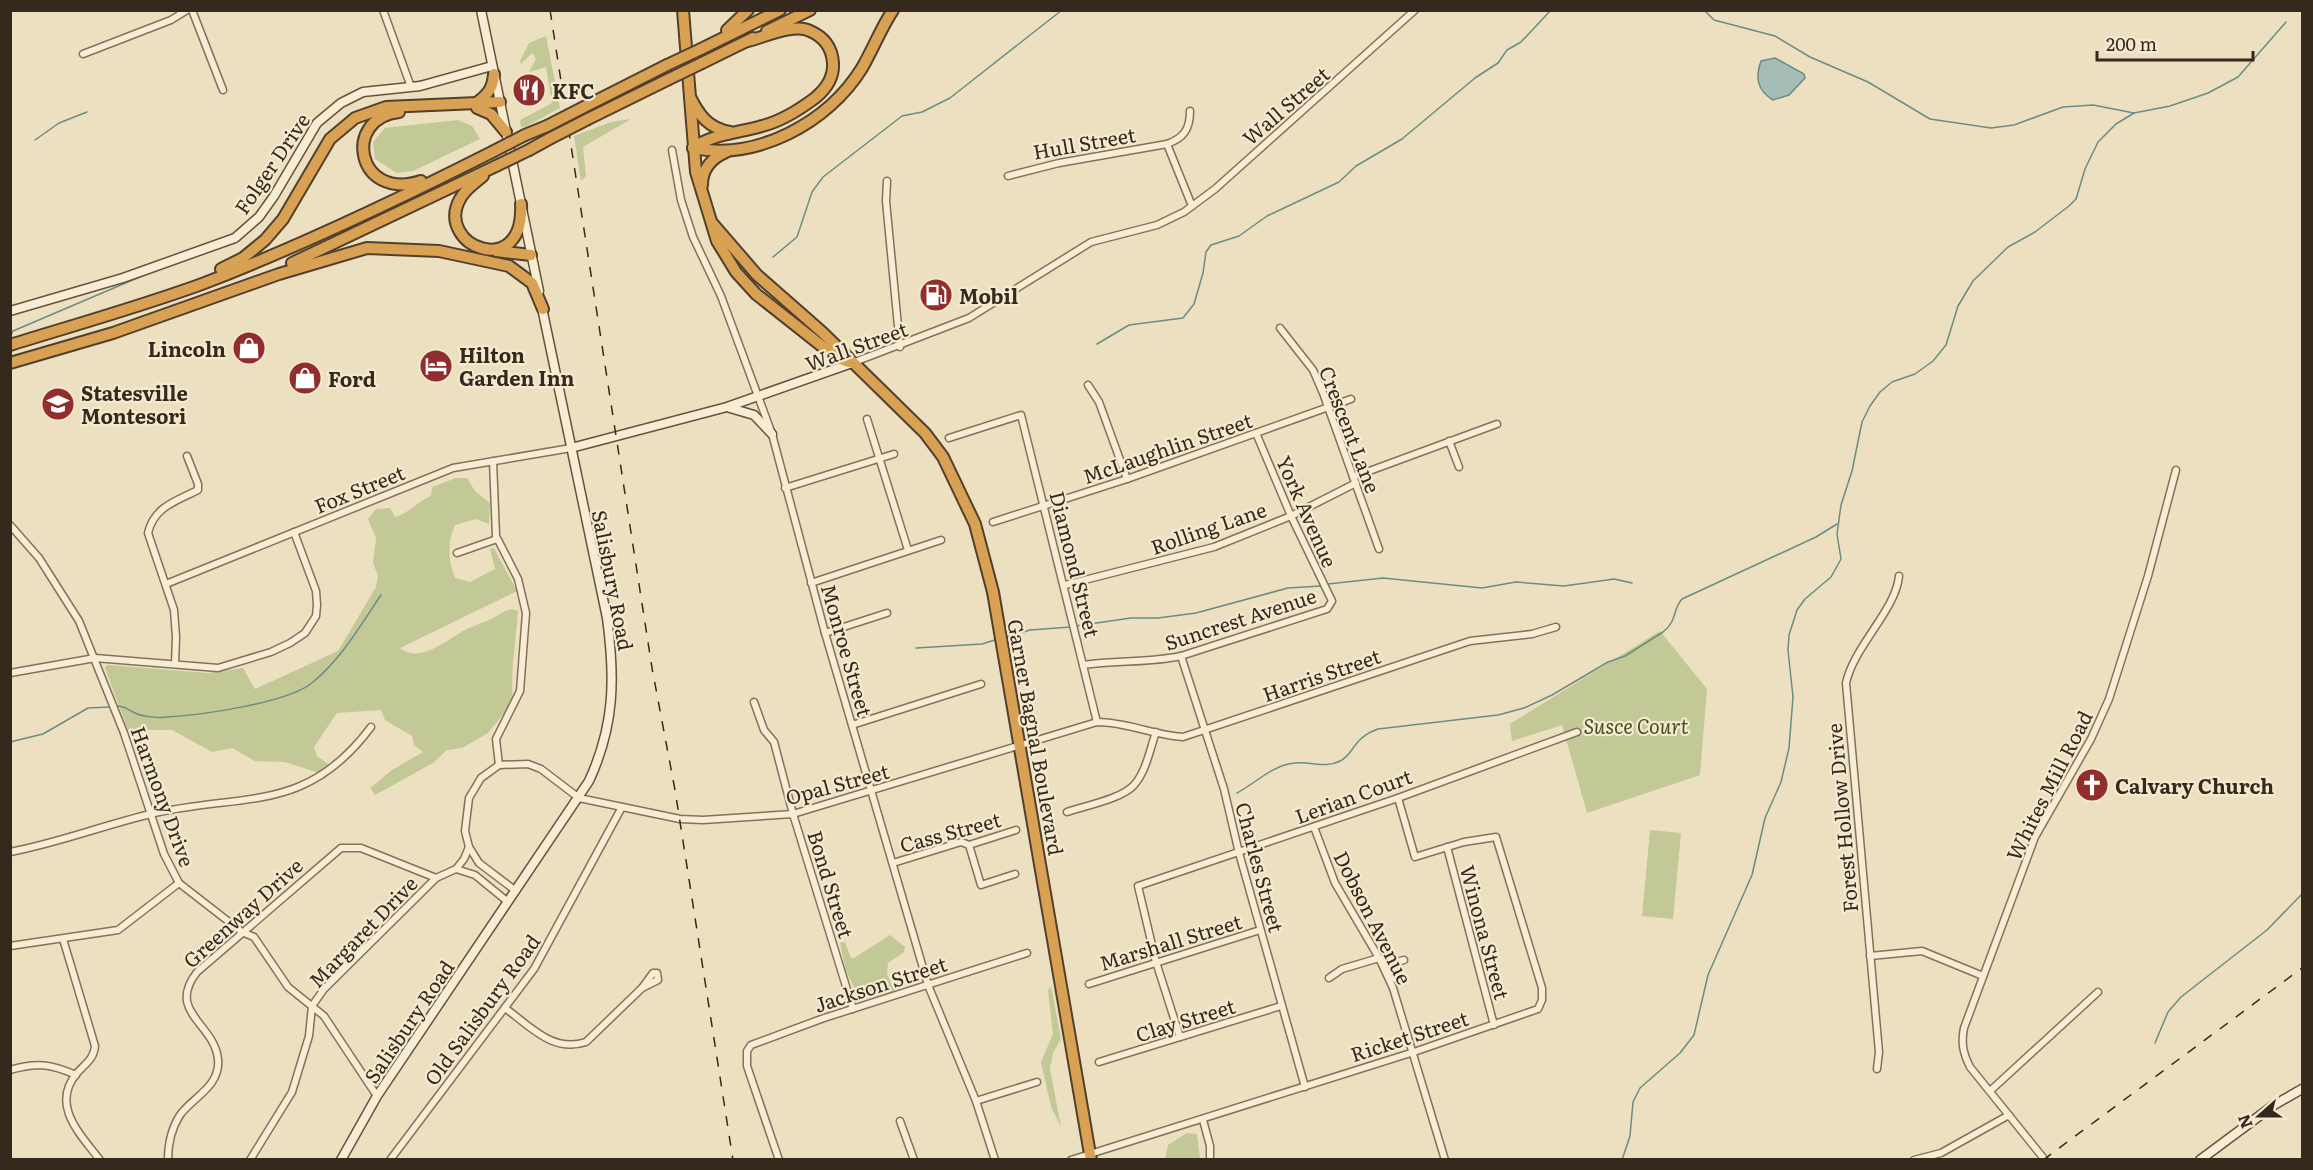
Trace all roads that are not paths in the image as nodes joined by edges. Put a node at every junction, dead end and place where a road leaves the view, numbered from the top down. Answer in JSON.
{"nodes":[{"id":1,"x":187,"y":10,"type":"edge"},
{"id":2,"x":192,"y":10,"type":"edge"},
{"id":3,"x":383,"y":10,"type":"edge"},
{"id":4,"x":481,"y":10,"type":"edge"},
{"id":5,"x":683,"y":10,"type":"edge"},
{"id":6,"x":748,"y":10,"type":"edge"},
{"id":7,"x":780,"y":10,"type":"edge"},
{"id":8,"x":810,"y":10,"type":"edge"},
{"id":9,"x":893,"y":10,"type":"edge"},
{"id":10,"x":1414,"y":10,"type":"edge"},
{"id":11,"x":748,"y":41,"type":"junction"},
{"id":12,"x":701,"y":49,"type":"junction"},
{"id":13,"x":83,"y":54,"type":"dead end"},
{"id":14,"x":493,"y":70,"type":"junction"},
{"id":15,"x":411,"y":87,"type":"junction"},
{"id":16,"x":223,"y":90,"type":"dead end"},
{"id":17,"x":688,"y":93,"type":"junction"},
{"id":18,"x":500,"y":102,"type":"junction"},
{"id":19,"x":478,"y":104,"type":"junction"},
{"id":20,"x":1190,"y":111,"type":"dead end"},
{"id":21,"x":742,"y":131,"type":"junction"},
{"id":22,"x":506,"y":132,"type":"junction"},
{"id":23,"x":1167,"y":144,"type":"junction"},
{"id":24,"x":693,"y":148,"type":"junction"},
{"id":25,"x":672,"y":150,"type":"dead end"},
{"id":26,"x":728,"y":152,"type":"junction"},
{"id":27,"x":476,"y":160,"type":"junction"},
{"id":28,"x":496,"y":166,"type":"junction"},
{"id":29,"x":1008,"y":176,"type":"dead end"},
{"id":30,"x":887,"y":181,"type":"dead end"},
{"id":31,"x":701,"y":194,"type":"junction"},
{"id":32,"x":521,"y":204,"type":"junction"},
{"id":33,"x":1192,"y":206,"type":"junction"},
{"id":34,"x":489,"y":250,"type":"junction"},
{"id":35,"x":531,"y":255,"type":"junction"},
{"id":36,"x":495,"y":262,"type":"junction"},
{"id":37,"x":235,"y":290,"type":"junction"},
{"id":38,"x":543,"y":309,"type":"junction"},
{"id":39,"x":10,"y":311,"type":"edge"},
{"id":40,"x":80,"y":322,"type":"junction"},
{"id":41,"x":1280,"y":328,"type":"dead end"},
{"id":42,"x":10,"y":345,"type":"edge"},
{"id":43,"x":900,"y":347,"type":"junction"},
{"id":44,"x":10,"y":363,"type":"edge"},
{"id":45,"x":852,"y":363,"type":"junction"},
{"id":46,"x":1088,"y":386,"type":"dead end"},
{"id":47,"x":760,"y":397,"type":"junction"},
{"id":48,"x":1351,"y":399,"type":"dead end"},
{"id":49,"x":727,"y":407,"type":"junction"},
{"id":50,"x":1329,"y":407,"type":"junction"},
{"id":51,"x":867,"y":419,"type":"dead end"},
{"id":52,"x":1497,"y":424,"type":"dead end"},
{"id":53,"x":772,"y":434,"type":"junction"},
{"id":54,"x":1256,"y":434,"type":"junction"},
{"id":55,"x":949,"y":438,"type":"dead end"},
{"id":56,"x":1449,"y":441,"type":"junction"},
{"id":57,"x":571,"y":448,"type":"junction"},
{"id":58,"x":894,"y":454,"type":"dead end"},
{"id":59,"x":187,"y":456,"type":"dead end"},
{"id":60,"x":880,"y":459,"type":"junction"},
{"id":61,"x":493,"y":461,"type":"junction"},
{"id":62,"x":1459,"y":467,"type":"dead end"},
{"id":63,"x":2176,"y":470,"type":"dead end"},
{"id":64,"x":1127,"y":479,"type":"junction"},
{"id":65,"x":1354,"y":480,"type":"junction"},
{"id":66,"x":785,"y":488,"type":"junction"},
{"id":67,"x":1044,"y":506,"type":"junction"},
{"id":68,"x":1291,"y":516,"type":"junction"},
{"id":69,"x":993,"y":522,"type":"dead end"},
{"id":70,"x":10,"y":525,"type":"edge"},
{"id":71,"x":294,"y":532,"type":"junction"},
{"id":72,"x":497,"y":539,"type":"junction"},
{"id":73,"x":941,"y":540,"type":"dead end"},
{"id":74,"x":1379,"y":549,"type":"dead end"},
{"id":75,"x":908,"y":550,"type":"junction"},
{"id":76,"x":457,"y":553,"type":"dead end"},
{"id":77,"x":1899,"y":576,"type":"dead end"},
{"id":78,"x":811,"y":583,"type":"junction"},
{"id":79,"x":166,"y":584,"type":"junction"},
{"id":80,"x":1065,"y":585,"type":"junction"},
{"id":81,"x":1332,"y":601,"type":"joint"},
{"id":82,"x":887,"y":613,"type":"dead end"},
{"id":83,"x":1556,"y":627,"type":"dead end"},
{"id":84,"x":825,"y":633,"type":"junction"},
{"id":85,"x":1181,"y":656,"type":"junction"},
{"id":86,"x":95,"y":658,"type":"junction"},
{"id":87,"x":175,"y":664,"type":"junction"},
{"id":88,"x":1083,"y":665,"type":"junction"},
{"id":89,"x":10,"y":673,"type":"edge"},
{"id":90,"x":981,"y":684,"type":"dead end"},
{"id":91,"x":754,"y":702,"type":"dead end"},
{"id":92,"x":1097,"y":722,"type":"junction"},
{"id":93,"x":852,"y":725,"type":"junction"},
{"id":94,"x":371,"y":727,"type":"dead end"},
{"id":95,"x":1156,"y":732,"type":"junction"},
{"id":96,"x":1205,"y":732,"type":"junction"},
{"id":97,"x":1576,"y":732,"type":"dead end"},
{"id":98,"x":1018,"y":747,"type":"junction"},
{"id":99,"x":500,"y":765,"type":"junction"},
{"id":100,"x":872,"y":792,"type":"junction"},
{"id":101,"x":579,"y":798,"type":"junction"},
{"id":102,"x":1398,"y":798,"type":"junction"},
{"id":103,"x":622,"y":807,"type":"junction"},
{"id":104,"x":1067,"y":812,"type":"dead end"},
{"id":105,"x":152,"y":813,"type":"junction"},
{"id":106,"x":793,"y":814,"type":"junction"},
{"id":107,"x":1314,"y":827,"type":"junction"},
{"id":108,"x":1016,"y":830,"type":"dead end"},
{"id":109,"x":969,"y":845,"type":"junction"},
{"id":110,"x":469,"y":847,"type":"junction"},
{"id":111,"x":1447,"y":847,"type":"junction"},
{"id":112,"x":10,"y":852,"type":"edge"},
{"id":113,"x":1239,"y":853,"type":"junction"},
{"id":114,"x":893,"y":863,"type":"junction"},
{"id":115,"x":456,"y":868,"type":"junction"},
{"id":116,"x":1015,"y":874,"type":"dead end"},
{"id":117,"x":436,"y":878,"type":"junction"},
{"id":118,"x":178,"y":883,"type":"junction"},
{"id":119,"x":516,"y":891,"type":"junction"},
{"id":120,"x":508,"y":902,"type":"junction"},
{"id":121,"x":1260,"y":930,"type":"junction"},
{"id":122,"x":242,"y":932,"type":"junction"},
{"id":123,"x":63,"y":939,"type":"junction"},
{"id":124,"x":10,"y":946,"type":"edge"},
{"id":125,"x":1027,"y":953,"type":"dead end"},
{"id":126,"x":1870,"y":956,"type":"junction"},
{"id":127,"x":1379,"y":958,"type":"junction"},
{"id":128,"x":1404,"y":960,"type":"dead end"},
{"id":129,"x":1156,"y":962,"type":"junction"},
{"id":130,"x":1388,"y":964,"type":"junction"},
{"id":131,"x":1983,"y":976,"type":"junction"},
{"id":132,"x":1401,"y":977,"type":"dead end"},
{"id":133,"x":1329,"y":978,"type":"dead end"},
{"id":134,"x":1089,"y":984,"type":"dead end"},
{"id":135,"x":928,"y":985,"type":"junction"},
{"id":136,"x":642,"y":988,"type":"dead end"},
{"id":137,"x":2098,"y":992,"type":"dead end"},
{"id":138,"x":312,"y":1006,"type":"junction"},
{"id":139,"x":1281,"y":1006,"type":"junction"},
{"id":140,"x":505,"y":1008,"type":"junction"},
{"id":141,"x":853,"y":1009,"type":"junction"},
{"id":142,"x":1494,"y":1025,"type":"junction"},
{"id":143,"x":1180,"y":1037,"type":"junction"},
{"id":144,"x":1414,"y":1052,"type":"junction"},
{"id":145,"x":1099,"y":1062,"type":"dead end"},
{"id":146,"x":10,"y":1070,"type":"edge"},
{"id":147,"x":1877,"y":1070,"type":"dead end"},
{"id":148,"x":76,"y":1075,"type":"junction"},
{"id":149,"x":1037,"y":1082,"type":"dead end"},
{"id":150,"x":1305,"y":1087,"type":"junction"},
{"id":151,"x":2302,"y":1089,"type":"edge"},
{"id":152,"x":1990,"y":1091,"type":"junction"},
{"id":153,"x":377,"y":1096,"type":"junction"},
{"id":154,"x":976,"y":1101,"type":"junction"},
{"id":155,"x":2009,"y":1115,"type":"junction"},
{"id":156,"x":1203,"y":1119,"type":"junction"},
{"id":157,"x":900,"y":1121,"type":"dead end"},
{"id":158,"x":1090,"y":1157,"type":"edge"},
{"id":159,"x":100,"y":1160,"type":"edge"},
{"id":160,"x":168,"y":1160,"type":"edge"},
{"id":161,"x":250,"y":1160,"type":"edge"},
{"id":162,"x":341,"y":1160,"type":"edge"},
{"id":163,"x":390,"y":1160,"type":"edge"},
{"id":164,"x":779,"y":1160,"type":"edge"},
{"id":165,"x":914,"y":1160,"type":"edge"},
{"id":166,"x":995,"y":1160,"type":"edge"},
{"id":167,"x":1071,"y":1160,"type":"edge"},
{"id":168,"x":1210,"y":1160,"type":"edge"},
{"id":169,"x":1445,"y":1160,"type":"edge"},
{"id":170,"x":1914,"y":1160,"type":"edge"},
{"id":171,"x":2044,"y":1160,"type":"edge"},
{"id":172,"x":2200,"y":1160,"type":"edge"}],
"edges":[{"from":1,"to":13,"type":"street"},
{"from":2,"to":16,"type":"street"},
{"from":3,"to":15,"type":"street"},
{"from":4,"to":14,"type":"street","name":"Salisbury Road"},
{"from":5,"to":17,"type":"highway","name":"Garner Bagnal Boulevard"},
{"from":6,"to":12,"type":"highway"},
{"from":7,"to":12,"type":"highway"},
{"from":8,"to":11,"type":"highway"},
{"from":9,"to":26,"type":"highway"},
{"from":10,"to":33,"type":"street","name":"Wall Street"},
{"from":11,"to":21,"type":"highway"},
{"from":11,"to":28,"type":"highway","bridge":true},
{"from":12,"to":27,"type":"highway","bridge":true},
{"from":14,"to":15,"type":"street","name":"Folger Drive"},
{"from":14,"to":18,"type":"street","name":"Salisbury Road"},
{"from":14,"to":19,"type":"highway"},
{"from":15,"to":39,"type":"street","name":"Folger Drive"},
{"from":17,"to":21,"type":"highway"},
{"from":17,"to":24,"type":"highway","name":"Garner Bagnal Boulevard"},
{"from":18,"to":19,"type":"highway"},
{"from":18,"to":22,"type":"street","name":"Salisbury Road"},
{"from":19,"to":22,"type":"highway"},
{"from":19,"to":27,"type":"highway"},
{"from":19,"to":40,"type":"highway"},
{"from":20,"to":23,"type":"street"},
{"from":21,"to":24,"type":"highway"},
{"from":22,"to":32,"type":"street","name":"Salisbury Road"},
{"from":23,"to":29,"type":"street","name":"Hull Street"},
{"from":23,"to":33,"type":"street"},
{"from":24,"to":26,"type":"highway"},
{"from":24,"to":31,"type":"highway","name":"Garner Bagnal Boulevard"},
{"from":25,"to":47,"type":"street","name":"Monroe Street"},
{"from":26,"to":31,"type":"highway"},
{"from":27,"to":40,"type":"highway"},
{"from":28,"to":34,"type":"highway"},
{"from":28,"to":37,"type":"highway"},
{"from":30,"to":43,"type":"street"},
{"from":31,"to":45,"type":"highway","name":"Garner Bagnal Boulevard"},
{"from":32,"to":34,"type":"highway"},
{"from":32,"to":35,"type":"street","name":"Salisbury Road"},
{"from":33,"to":43,"type":"street","name":"Wall Street"},
{"from":34,"to":35,"type":"highway"},
{"from":35,"to":36,"type":"highway"},
{"from":35,"to":38,"type":"street","name":"Salisbury Road"},
{"from":36,"to":37,"type":"highway"},
{"from":36,"to":38,"type":"highway"},
{"from":37,"to":44,"type":"highway"},
{"from":38,"to":57,"type":"street","name":"Salisbury Road"},
{"from":40,"to":42,"type":"highway"},
{"from":41,"to":50,"type":"street","name":"Crescent Lane"},
{"from":43,"to":45,"type":"street","name":"Wall Street"},
{"from":45,"to":47,"type":"street","name":"Wall Street"},
{"from":45,"to":98,"type":"highway","name":"Garner Bagnal Boulevard"},
{"from":46,"to":64,"type":"street"},
{"from":47,"to":49,"type":"street","name":"Wall Street"},
{"from":47,"to":53,"type":"street","name":"Monroe Street"},
{"from":48,"to":50,"type":"street","name":"McLaughlin Street"},
{"from":49,"to":53,"type":"street"},
{"from":49,"to":57,"type":"street","name":"Wall Street"},
{"from":50,"to":54,"type":"street","name":"McLaughlin Street"},
{"from":50,"to":65,"type":"street","name":"Crescent Lane"},
{"from":51,"to":60,"type":"street"},
{"from":52,"to":56,"type":"street","name":"Rolling Lane"},
{"from":53,"to":66,"type":"street","name":"Monroe Street"},
{"from":54,"to":64,"type":"street","name":"McLaughlin Street"},
{"from":54,"to":68,"type":"street","name":"York Avenue"},
{"from":55,"to":67,"type":"street","name":"Diamond Street"},
{"from":56,"to":62,"type":"street"},
{"from":56,"to":65,"type":"street","name":"Rolling Lane"},
{"from":57,"to":61,"type":"street","name":"Fox Street"},
{"from":57,"to":101,"type":"street","name":"Salisbury Road"},
{"from":58,"to":60,"type":"street"},
{"from":59,"to":79,"type":"street"},
{"from":60,"to":66,"type":"street"},
{"from":60,"to":75,"type":"street"},
{"from":61,"to":71,"type":"street","name":"Fox Street"},
{"from":61,"to":72,"type":"street"},
{"from":63,"to":131,"type":"street","name":"Whites Mill Road"},
{"from":64,"to":67,"type":"street","name":"McLaughlin Street"},
{"from":65,"to":68,"type":"street","name":"Rolling Lane"},
{"from":65,"to":74,"type":"street","name":"Crescent Lane"},
{"from":66,"to":78,"type":"street","name":"Monroe Street"},
{"from":67,"to":69,"type":"street","name":"McLaughlin Street"},
{"from":67,"to":80,"type":"street","name":"Diamond Street"},
{"from":68,"to":80,"type":"street","name":"Rolling Lane"},
{"from":68,"to":81,"type":"street","name":"York Avenue"},
{"from":70,"to":86,"type":"street","name":"Harmony Drive"},
{"from":71,"to":79,"type":"street","name":"Fox Street"},
{"from":71,"to":87,"type":"street"},
{"from":72,"to":76,"type":"street"},
{"from":72,"to":99,"type":"street"},
{"from":73,"to":75,"type":"street"},
{"from":75,"to":78,"type":"street"},
{"from":77,"to":126,"type":"street","name":"Forest Hollow Drive"},
{"from":78,"to":84,"type":"street","name":"Monroe Street"},
{"from":79,"to":87,"type":"street"},
{"from":80,"to":88,"type":"street","name":"Diamond Street"},
{"from":81,"to":85,"type":"street","name":"Suncrest Avenue"},
{"from":82,"to":84,"type":"street"},
{"from":83,"to":96,"type":"street","name":"Harris Street"},
{"from":84,"to":93,"type":"street","name":"Monroe Street"},
{"from":85,"to":88,"type":"street","name":"Suncrest Avenue"},
{"from":85,"to":96,"type":"street","name":"Charles Street"},
{"from":86,"to":87,"type":"street"},
{"from":86,"to":89,"type":"street"},
{"from":86,"to":105,"type":"street","name":"Harmony Drive"},
{"from":88,"to":92,"type":"street","name":"Diamond Street"},
{"from":90,"to":93,"type":"street"},
{"from":91,"to":106,"type":"street","name":"Bond Street"},
{"from":92,"to":95,"type":"street","name":"Harris Street"},
{"from":92,"to":98,"type":"street","name":"Opal Street"},
{"from":93,"to":100,"type":"street","name":"Monroe Street"},
{"from":94,"to":105,"type":"street"},
{"from":95,"to":96,"type":"street","name":"Harris Street"},
{"from":95,"to":104,"type":"street"},
{"from":96,"to":113,"type":"street","name":"Charles Street"},
{"from":97,"to":102,"type":"street","name":"Lerian Court"},
{"from":98,"to":100,"type":"street","name":"Opal Street"},
{"from":98,"to":158,"type":"highway","name":"Garner Bagnal Boulevard"},
{"from":99,"to":101,"type":"street"},
{"from":99,"to":110,"type":"street"},
{"from":100,"to":106,"type":"street","name":"Opal Street"},
{"from":100,"to":114,"type":"street","name":"Monroe Street"},
{"from":101,"to":103,"type":"street","name":"Opal Street"},
{"from":101,"to":119,"type":"street","name":"Salisbury Road"},
{"from":102,"to":107,"type":"street","name":"Lerian Court"},
{"from":102,"to":111,"type":"street"},
{"from":103,"to":106,"type":"street","name":"Opal Street"},
{"from":103,"to":140,"type":"street","name":"Old Salisbury Road"},
{"from":105,"to":112,"type":"street"},
{"from":105,"to":118,"type":"street","name":"Harmony Drive"},
{"from":106,"to":141,"type":"street","name":"Bond Street"},
{"from":107,"to":113,"type":"street","name":"Lerian Court"},
{"from":107,"to":127,"type":"street","name":"Dobson Avenue"},
{"from":108,"to":109,"type":"street","name":"Cass Street"},
{"from":109,"to":114,"type":"street","name":"Cass Street"},
{"from":109,"to":116,"type":"street"},
{"from":110,"to":115,"type":"street"},
{"from":110,"to":119,"type":"street"},
{"from":111,"to":142,"type":"street","name":"Winona Street"},
{"from":111,"to":142,"type":"street","name":"Ricket Street"},
{"from":113,"to":121,"type":"street","name":"Charles Street"},
{"from":113,"to":129,"type":"street","name":"Lerian Court"},
{"from":114,"to":135,"type":"street","name":"Monroe Street"},
{"from":115,"to":117,"type":"street","name":"Margaret Drive"},
{"from":115,"to":120,"type":"street"},
{"from":117,"to":122,"type":"street","name":"Greenway Drive"},
{"from":117,"to":138,"type":"street","name":"Margaret Drive"},
{"from":118,"to":122,"type":"street","name":"Harmony Drive"},
{"from":118,"to":123,"type":"street"},
{"from":119,"to":120,"type":"street","name":"Salisbury Road"},
{"from":120,"to":153,"type":"street","name":"Salisbury Road"},
{"from":121,"to":129,"type":"street","name":"Marshall Street"},
{"from":121,"to":139,"type":"street","name":"Charles Street"},
{"from":122,"to":138,"type":"street","name":"Harmony Drive"},
{"from":122,"to":160,"type":"street","name":"Greenway Drive"},
{"from":123,"to":124,"type":"street"},
{"from":123,"to":148,"type":"street"},
{"from":125,"to":135,"type":"street","name":"Jackson Street"},
{"from":126,"to":131,"type":"street"},
{"from":126,"to":147,"type":"street","name":"Forest Hollow Drive"},
{"from":127,"to":130,"type":"street"},
{"from":127,"to":133,"type":"street"},
{"from":127,"to":144,"type":"street","name":"Dobson Avenue"},
{"from":128,"to":130,"type":"street"},
{"from":129,"to":134,"type":"street","name":"Marshall Street"},
{"from":129,"to":143,"type":"street"},
{"from":130,"to":132,"type":"street"},
{"from":131,"to":152,"type":"street","name":"Whites Mill Road"},
{"from":135,"to":141,"type":"street","name":"Jackson Street"},
{"from":135,"to":154,"type":"street","name":"Monroe Street"},
{"from":136,"to":140,"type":"street"},
{"from":137,"to":152,"type":"street"},
{"from":138,"to":153,"type":"street","name":"Harmony Drive"},
{"from":138,"to":161,"type":"street","name":"Margaret Drive"},
{"from":139,"to":143,"type":"street","name":"Clay Street"},
{"from":139,"to":150,"type":"street","name":"Charles Street"},
{"from":140,"to":163,"type":"street","name":"Old Salisbury Road"},
{"from":141,"to":164,"type":"street","name":"Jackson Street"},
{"from":142,"to":144,"type":"street","name":"Ricket Street"},
{"from":143,"to":145,"type":"street","name":"Clay Street"},
{"from":144,"to":150,"type":"street","name":"Ricket Street"},
{"from":144,"to":169,"type":"street","name":"Dobson Avenue"},
{"from":146,"to":148,"type":"street"},
{"from":148,"to":159,"type":"street"},
{"from":149,"to":154,"type":"street"},
{"from":150,"to":156,"type":"street","name":"Ricket Street"},
{"from":151,"to":172,"type":"street"},
{"from":152,"to":155,"type":"street","name":"Whites Mill Road"},
{"from":153,"to":162,"type":"street","name":"Salisbury Road"},
{"from":154,"to":166,"type":"street","name":"Monroe Street"},
{"from":155,"to":170,"type":"street"},
{"from":155,"to":171,"type":"street","name":"Whites Mill Road"},
{"from":156,"to":158,"type":"street","name":"Ricket Street"},
{"from":156,"to":168,"type":"street"},
{"from":157,"to":165,"type":"street"},
{"from":158,"to":167,"type":"street","name":"Ricket Street"}]}
